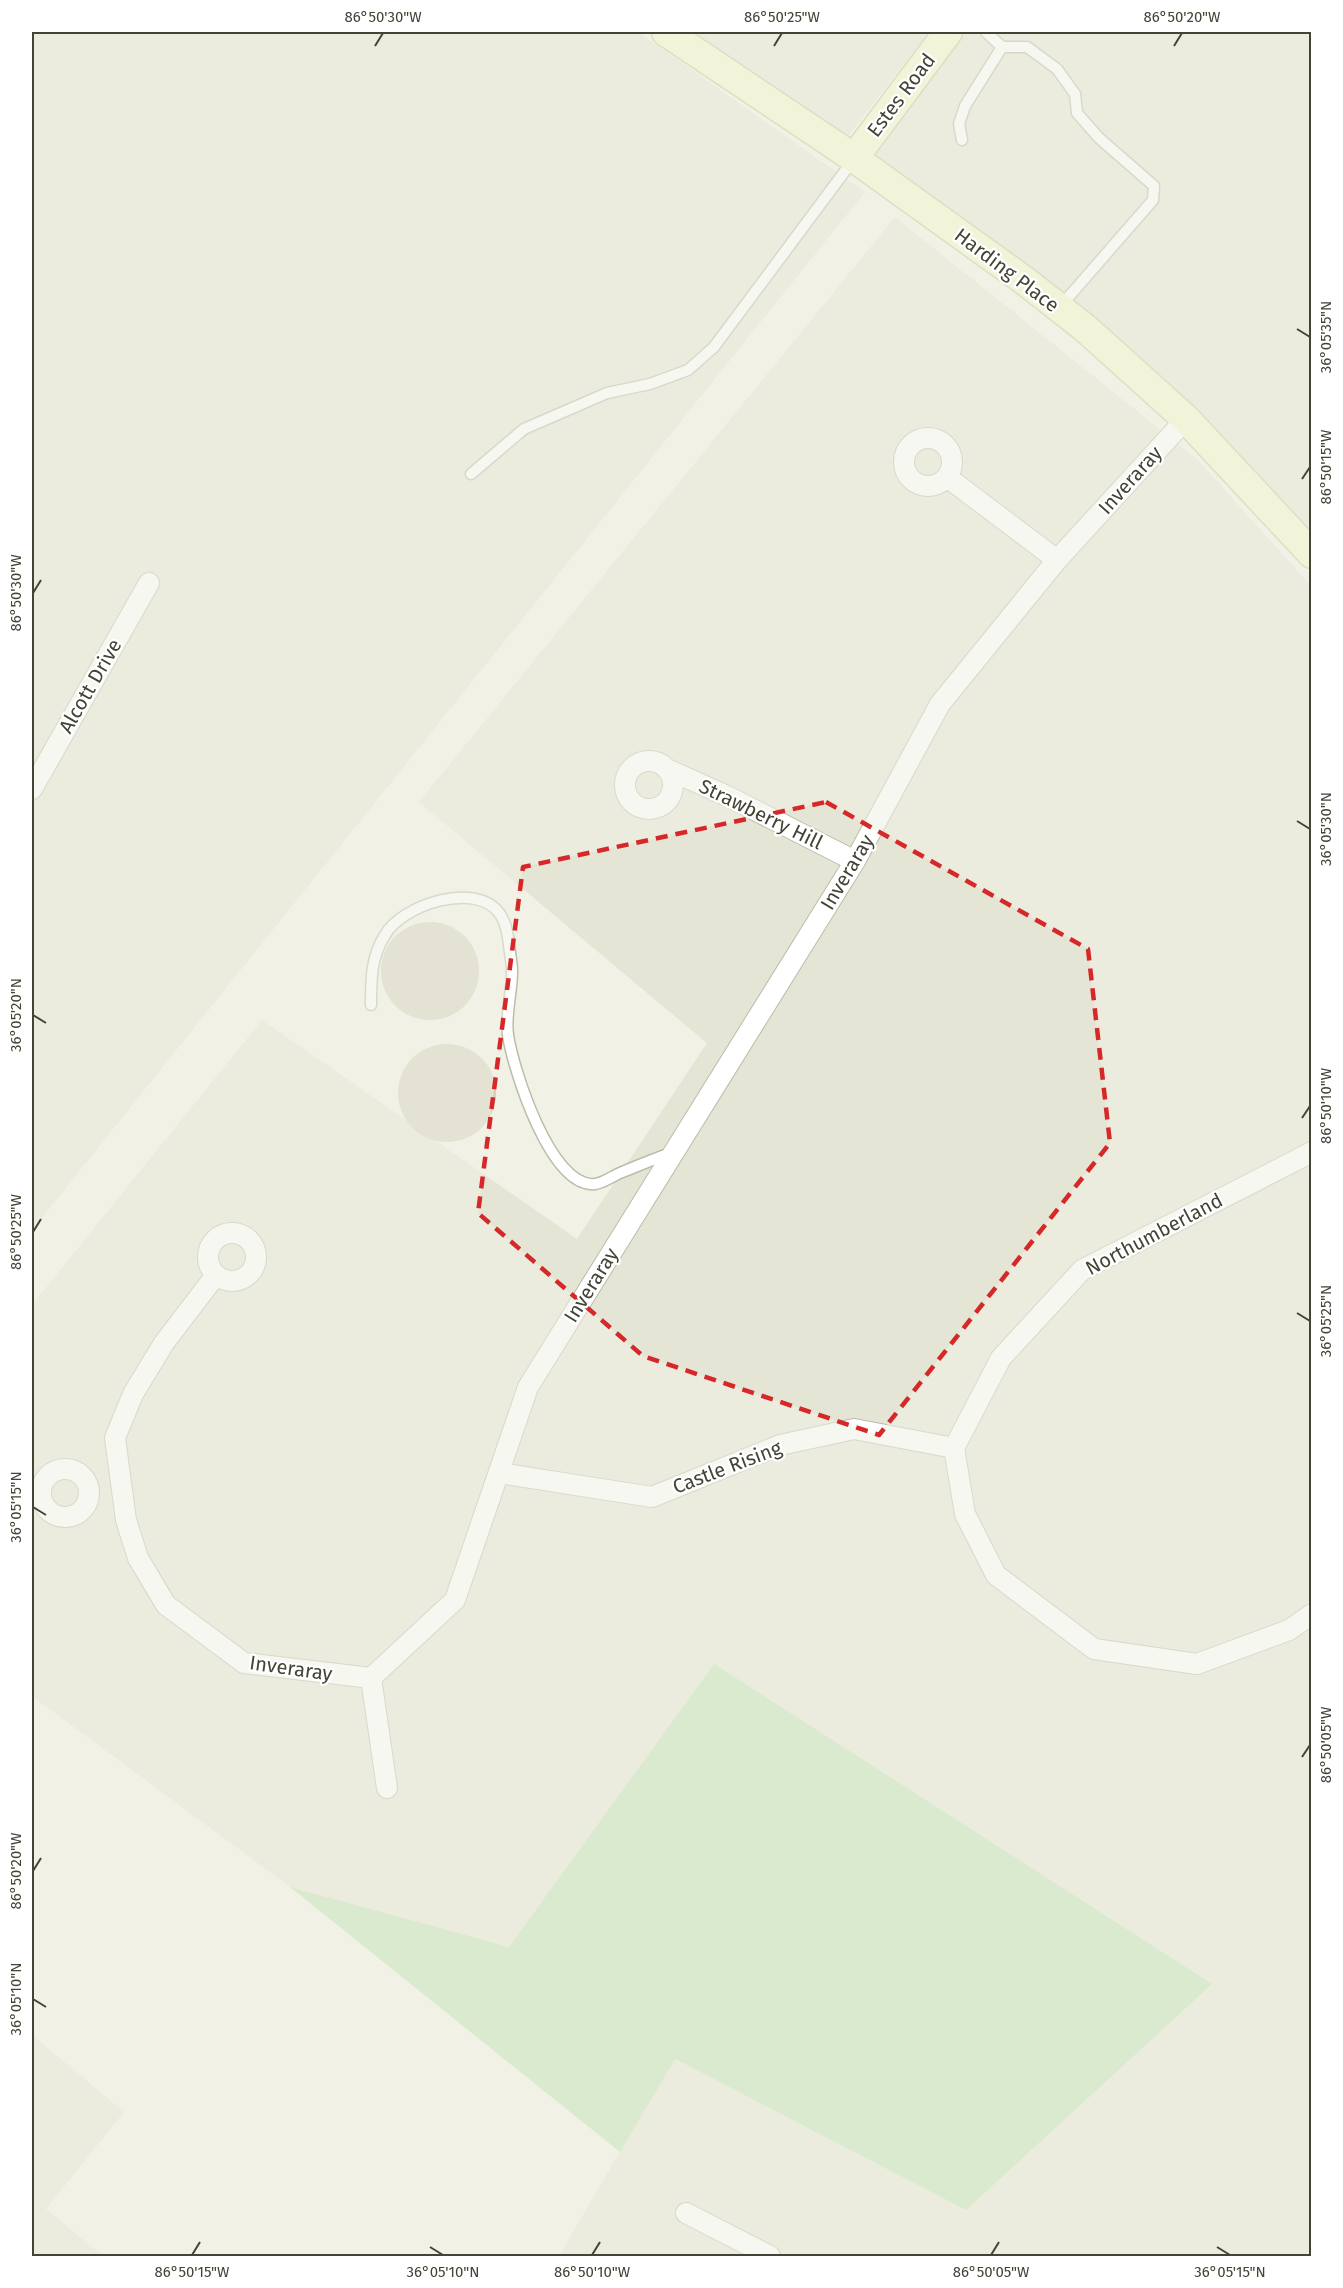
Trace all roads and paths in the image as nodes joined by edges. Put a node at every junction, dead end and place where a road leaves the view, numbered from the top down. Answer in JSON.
{"nodes":[{"id":1,"x":666,"y":32,"type":"edge"},
{"id":2,"x":948,"y":32,"type":"edge"},
{"id":3,"x":986,"y":32,"type":"edge"},
{"id":4,"x":1002,"y":47,"type":"junction"},
{"id":5,"x":962,"y":140,"type":"dead end"},
{"id":6,"x":854,"y":158,"type":"junction"},
{"id":7,"x":1059,"y":308,"type":"junction"},
{"id":8,"x":1186,"y":419,"type":"junction"},
{"id":9,"x":471,"y":474,"type":"dead end"},
{"id":10,"x":947,"y":477,"type":"dead end"},
{"id":11,"x":1311,"y":554,"type":"edge"},
{"id":12,"x":1057,"y":560,"type":"junction"},
{"id":13,"x":149,"y":583,"type":"dead end"},
{"id":14,"x":667,"y":769,"type":"dead end"},
{"id":15,"x":32,"y":789,"type":"edge"},
{"id":16,"x":855,"y":861,"type":"junction"},
{"id":17,"x":371,"y":1005,"type":"dead end"},
{"id":18,"x":674,"y":1152,"type":"junction"},
{"id":19,"x":1311,"y":1152,"type":"edge"},
{"id":20,"x":216,"y":1275,"type":"dead end"},
{"id":21,"x":954,"y":1448,"type":"junction"},
{"id":22,"x":500,"y":1473,"type":"junction"},
{"id":23,"x":122,"y":1487,"type":"junction"},
{"id":24,"x":89,"y":1490,"type":"dead end"},
{"id":25,"x":1311,"y":1614,"type":"edge"},
{"id":26,"x":371,"y":1678,"type":"junction"},
{"id":27,"x":387,"y":1788,"type":"dead end"},
{"id":28,"x":686,"y":2213,"type":"dead end"},
{"id":29,"x":770,"y":2256,"type":"edge"}],
"edges":[{"from":1,"to":6,"type":"main road","name":"Harding Place"},
{"from":2,"to":6,"type":"main road","name":"Estes Road"},
{"from":3,"to":4,"type":"lane"},
{"from":4,"to":5,"type":"lane"},
{"from":4,"to":7,"type":"lane"},
{"from":6,"to":7,"type":"main road","name":"Harding Place"},
{"from":6,"to":9,"type":"lane"},
{"from":7,"to":8,"type":"main road","name":"Harding Place"},
{"from":8,"to":11,"type":"main road","name":"Harding Place"},
{"from":8,"to":12,"type":"street","name":"Inveraray"},
{"from":10,"to":12,"type":"street"},
{"from":12,"to":16,"type":"street","name":"Inveraray"},
{"from":13,"to":15,"type":"street","name":"Alcott Drive"},
{"from":14,"to":16,"type":"street","name":"Strawberry Hill"},
{"from":16,"to":18,"type":"street","name":"Inveraray"},
{"from":17,"to":18,"type":"lane"},
{"from":18,"to":22,"type":"street","name":"Inveraray"},
{"from":19,"to":21,"type":"street","name":"Northumberland"},
{"from":20,"to":23,"type":"street","name":"Inveraray"},
{"from":21,"to":22,"type":"street","name":"Castle Rising"},
{"from":21,"to":25,"type":"street"},
{"from":22,"to":26,"type":"street","name":"Inveraray"},
{"from":23,"to":24,"type":"street"},
{"from":23,"to":26,"type":"street","name":"Inveraray"},
{"from":26,"to":27,"type":"street"},
{"from":28,"to":29,"type":"street"}]}
